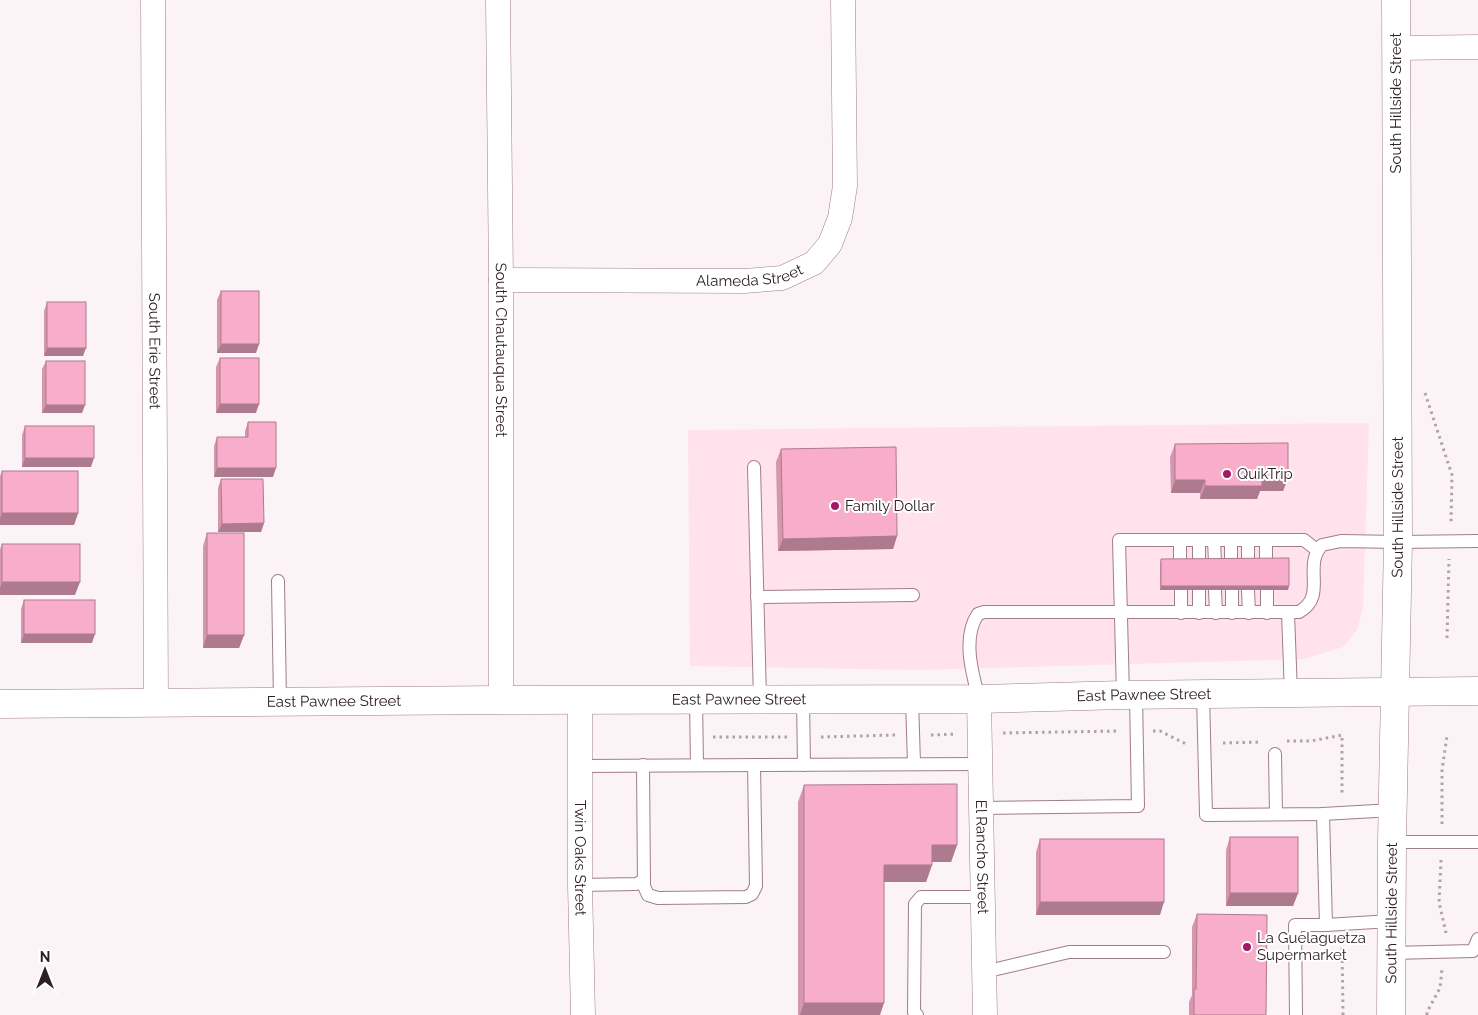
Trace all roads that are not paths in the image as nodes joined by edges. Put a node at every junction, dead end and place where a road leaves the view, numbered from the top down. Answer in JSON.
{"nodes":[{"id":1,"x":153,"y":0,"type":"edge"},
{"id":2,"x":498,"y":0,"type":"edge"},
{"id":3,"x":843,"y":0,"type":"edge"},
{"id":4,"x":1396,"y":0,"type":"edge"},
{"id":5,"x":1478,"y":47,"type":"edge"},
{"id":6,"x":1396,"y":48,"type":"junction"},
{"id":7,"x":501,"y":280,"type":"junction"},
{"id":8,"x":754,"y":466,"type":"dead end"},
{"id":9,"x":1180,"y":540,"type":"junction"},
{"id":10,"x":1199,"y":540,"type":"junction"},
{"id":11,"x":1214,"y":540,"type":"junction"},
{"id":12,"x":1231,"y":540,"type":"junction"},
{"id":13,"x":1248,"y":540,"type":"junction"},
{"id":14,"x":1266,"y":540,"type":"junction"},
{"id":15,"x":1478,"y":541,"type":"edge"},
{"id":16,"x":1398,"y":542,"type":"junction"},
{"id":17,"x":1317,"y":550,"type":"junction"},
{"id":18,"x":1180,"y":563,"type":"edge"},
{"id":19,"x":1199,"y":563,"type":"edge"},
{"id":20,"x":1214,"y":563,"type":"edge"},
{"id":21,"x":1231,"y":563,"type":"edge"},
{"id":22,"x":1248,"y":563,"type":"edge"},
{"id":23,"x":1266,"y":563,"type":"edge"},
{"id":24,"x":278,"y":582,"type":"dead end"},
{"id":25,"x":1181,"y":590,"type":"edge"},
{"id":26,"x":1199,"y":590,"type":"edge"},
{"id":27,"x":1215,"y":590,"type":"edge"},
{"id":28,"x":1232,"y":590,"type":"edge"},
{"id":29,"x":1248,"y":590,"type":"edge"},
{"id":30,"x":1266,"y":590,"type":"edge"},
{"id":31,"x":913,"y":595,"type":"dead end"},
{"id":32,"x":757,"y":597,"type":"junction"},
{"id":33,"x":1120,"y":612,"type":"junction"},
{"id":34,"x":1181,"y":613,"type":"junction"},
{"id":35,"x":1199,"y":613,"type":"junction"},
{"id":36,"x":1216,"y":613,"type":"junction"},
{"id":37,"x":1232,"y":613,"type":"junction"},
{"id":38,"x":1249,"y":613,"type":"junction"},
{"id":39,"x":1267,"y":613,"type":"junction"},
{"id":40,"x":1288,"y":613,"type":"junction"},
{"id":41,"x":1478,"y":691,"type":"edge"},
{"id":42,"x":1395,"y":692,"type":"junction"},
{"id":43,"x":1291,"y":694,"type":"junction"},
{"id":44,"x":1130,"y":695,"type":"junction"},
{"id":45,"x":1203,"y":695,"type":"junction"},
{"id":46,"x":696,"y":699,"type":"junction"},
{"id":47,"x":760,"y":699,"type":"junction"},
{"id":48,"x":803,"y":699,"type":"junction"},
{"id":49,"x":912,"y":699,"type":"junction"},
{"id":50,"x":979,"y":699,"type":"junction"},
{"id":51,"x":501,"y":700,"type":"junction"},
{"id":52,"x":580,"y":700,"type":"junction"},
{"id":53,"x":280,"y":702,"type":"junction"},
{"id":54,"x":156,"y":703,"type":"junction"},
{"id":55,"x":0,"y":704,"type":"edge"},
{"id":56,"x":1275,"y":754,"type":"dead end"},
{"id":57,"x":914,"y":764,"type":"junction"},
{"id":58,"x":980,"y":764,"type":"junction"},
{"id":59,"x":754,"y":765,"type":"junction"},
{"id":60,"x":804,"y":765,"type":"junction"},
{"id":61,"x":580,"y":766,"type":"junction"},
{"id":62,"x":643,"y":766,"type":"junction"},
{"id":63,"x":697,"y":766,"type":"junction"},
{"id":64,"x":981,"y":808,"type":"junction"},
{"id":65,"x":1394,"y":810,"type":"junction"},
{"id":66,"x":1276,"y":814,"type":"junction"},
{"id":67,"x":1323,"y":814,"type":"junction"},
{"id":68,"x":1392,"y":842,"type":"junction"},
{"id":69,"x":1478,"y":842,"type":"edge"},
{"id":70,"x":644,"y":880,"type":"junction"},
{"id":71,"x":580,"y":885,"type":"junction"},
{"id":72,"x":982,"y":897,"type":"junction"},
{"id":73,"x":1391,"y":921,"type":"junction"},
{"id":74,"x":1326,"y":925,"type":"junction"},
{"id":75,"x":1478,"y":939,"type":"edge"},
{"id":76,"x":1164,"y":952,"type":"dead end"},
{"id":77,"x":1391,"y":953,"type":"junction"},
{"id":78,"x":984,"y":972,"type":"junction"},
{"id":79,"x":583,"y":1015,"type":"edge"},
{"id":80,"x":917,"y":1015,"type":"edge"},
{"id":81,"x":985,"y":1015,"type":"edge"},
{"id":82,"x":1296,"y":1015,"type":"edge"},
{"id":83,"x":1391,"y":1015,"type":"edge"}],
"edges":[{"from":1,"to":54,"type":"street","name":"South Erie Street"},
{"from":2,"to":7,"type":"street","name":"South Chautauqua Street"},
{"from":3,"to":7,"type":"street","name":"Alameda Street"},
{"from":4,"to":6,"type":"main road","name":"South Hillside Street"},
{"from":5,"to":6,"type":"street"},
{"from":6,"to":16,"type":"main road","name":"South Hillside Street"},
{"from":7,"to":51,"type":"street","name":"South Chautauqua Street"},
{"from":8,"to":32,"type":"lane"},
{"from":9,"to":10,"type":"lane"},
{"from":9,"to":18,"type":"lane"},
{"from":9,"to":33,"type":"lane"},
{"from":10,"to":11,"type":"lane"},
{"from":10,"to":19,"type":"lane"},
{"from":11,"to":12,"type":"lane"},
{"from":11,"to":20,"type":"lane"},
{"from":12,"to":13,"type":"lane"},
{"from":12,"to":21,"type":"lane"},
{"from":13,"to":14,"type":"lane"},
{"from":13,"to":22,"type":"lane"},
{"from":14,"to":17,"type":"lane"},
{"from":14,"to":23,"type":"lane"},
{"from":15,"to":16,"type":"lane"},
{"from":16,"to":17,"type":"lane"},
{"from":16,"to":42,"type":"main road","name":"South Hillside Street"},
{"from":17,"to":40,"type":"lane"},
{"from":24,"to":53,"type":"lane"},
{"from":25,"to":34,"type":"lane"},
{"from":26,"to":35,"type":"lane"},
{"from":27,"to":36,"type":"lane"},
{"from":28,"to":37,"type":"lane"},
{"from":29,"to":38,"type":"lane"},
{"from":30,"to":39,"type":"lane"},
{"from":31,"to":32,"type":"lane"},
{"from":32,"to":47,"type":"lane"},
{"from":33,"to":34,"type":"lane"},
{"from":33,"to":44,"type":"lane"},
{"from":33,"to":50,"type":"lane"},
{"from":34,"to":35,"type":"lane"},
{"from":35,"to":36,"type":"lane"},
{"from":36,"to":37,"type":"lane"},
{"from":37,"to":38,"type":"lane"},
{"from":38,"to":39,"type":"lane"},
{"from":39,"to":40,"type":"lane"},
{"from":40,"to":43,"type":"lane"},
{"from":41,"to":42,"type":"main road","name":"East Pawnee Street"},
{"from":42,"to":43,"type":"main road","name":"East Pawnee Street"},
{"from":42,"to":65,"type":"main road","name":"South Hillside Street"},
{"from":43,"to":45,"type":"main road","name":"East Pawnee Street"},
{"from":44,"to":45,"type":"main road","name":"East Pawnee Street"},
{"from":44,"to":50,"type":"main road","name":"East Pawnee Street"},
{"from":44,"to":64,"type":"lane"},
{"from":45,"to":66,"type":"lane"},
{"from":46,"to":47,"type":"main road","name":"East Pawnee Street"},
{"from":46,"to":52,"type":"main road","name":"East Pawnee Street"},
{"from":46,"to":63,"type":"lane"},
{"from":47,"to":48,"type":"main road","name":"East Pawnee Street"},
{"from":48,"to":49,"type":"main road","name":"East Pawnee Street"},
{"from":48,"to":60,"type":"lane"},
{"from":49,"to":50,"type":"main road","name":"East Pawnee Street"},
{"from":49,"to":57,"type":"lane"},
{"from":50,"to":58,"type":"street","name":"El Rancho Street"},
{"from":51,"to":52,"type":"main road","name":"East Pawnee Street"},
{"from":51,"to":53,"type":"main road","name":"East Pawnee Street"},
{"from":52,"to":61,"type":"street","name":"Twin Oaks Street"},
{"from":53,"to":54,"type":"main road","name":"East Pawnee Street"},
{"from":54,"to":55,"type":"main road","name":"East Pawnee Street"},
{"from":56,"to":66,"type":"lane"},
{"from":57,"to":58,"type":"lane"},
{"from":57,"to":60,"type":"lane"},
{"from":58,"to":64,"type":"street","name":"El Rancho Street"},
{"from":59,"to":60,"type":"lane"},
{"from":59,"to":63,"type":"lane"},
{"from":59,"to":70,"type":"lane"},
{"from":61,"to":62,"type":"lane"},
{"from":61,"to":71,"type":"street","name":"Twin Oaks Street"},
{"from":62,"to":63,"type":"lane"},
{"from":62,"to":70,"type":"lane"},
{"from":64,"to":72,"type":"street","name":"El Rancho Street"},
{"from":65,"to":67,"type":"lane"},
{"from":65,"to":68,"type":"main road","name":"South Hillside Street"},
{"from":66,"to":67,"type":"lane"},
{"from":67,"to":74,"type":"lane"},
{"from":68,"to":69,"type":"lane"},
{"from":68,"to":73,"type":"main road","name":"South Hillside Street"},
{"from":70,"to":71,"type":"lane"},
{"from":71,"to":79,"type":"street","name":"Twin Oaks Street"},
{"from":72,"to":78,"type":"street","name":"El Rancho Street"},
{"from":72,"to":80,"type":"lane"},
{"from":73,"to":74,"type":"lane"},
{"from":73,"to":77,"type":"main road","name":"South Hillside Street"},
{"from":74,"to":82,"type":"lane"},
{"from":75,"to":77,"type":"lane"},
{"from":76,"to":78,"type":"lane"},
{"from":77,"to":83,"type":"main road","name":"South Hillside Street"},
{"from":78,"to":81,"type":"street","name":"El Rancho Street"}]}
